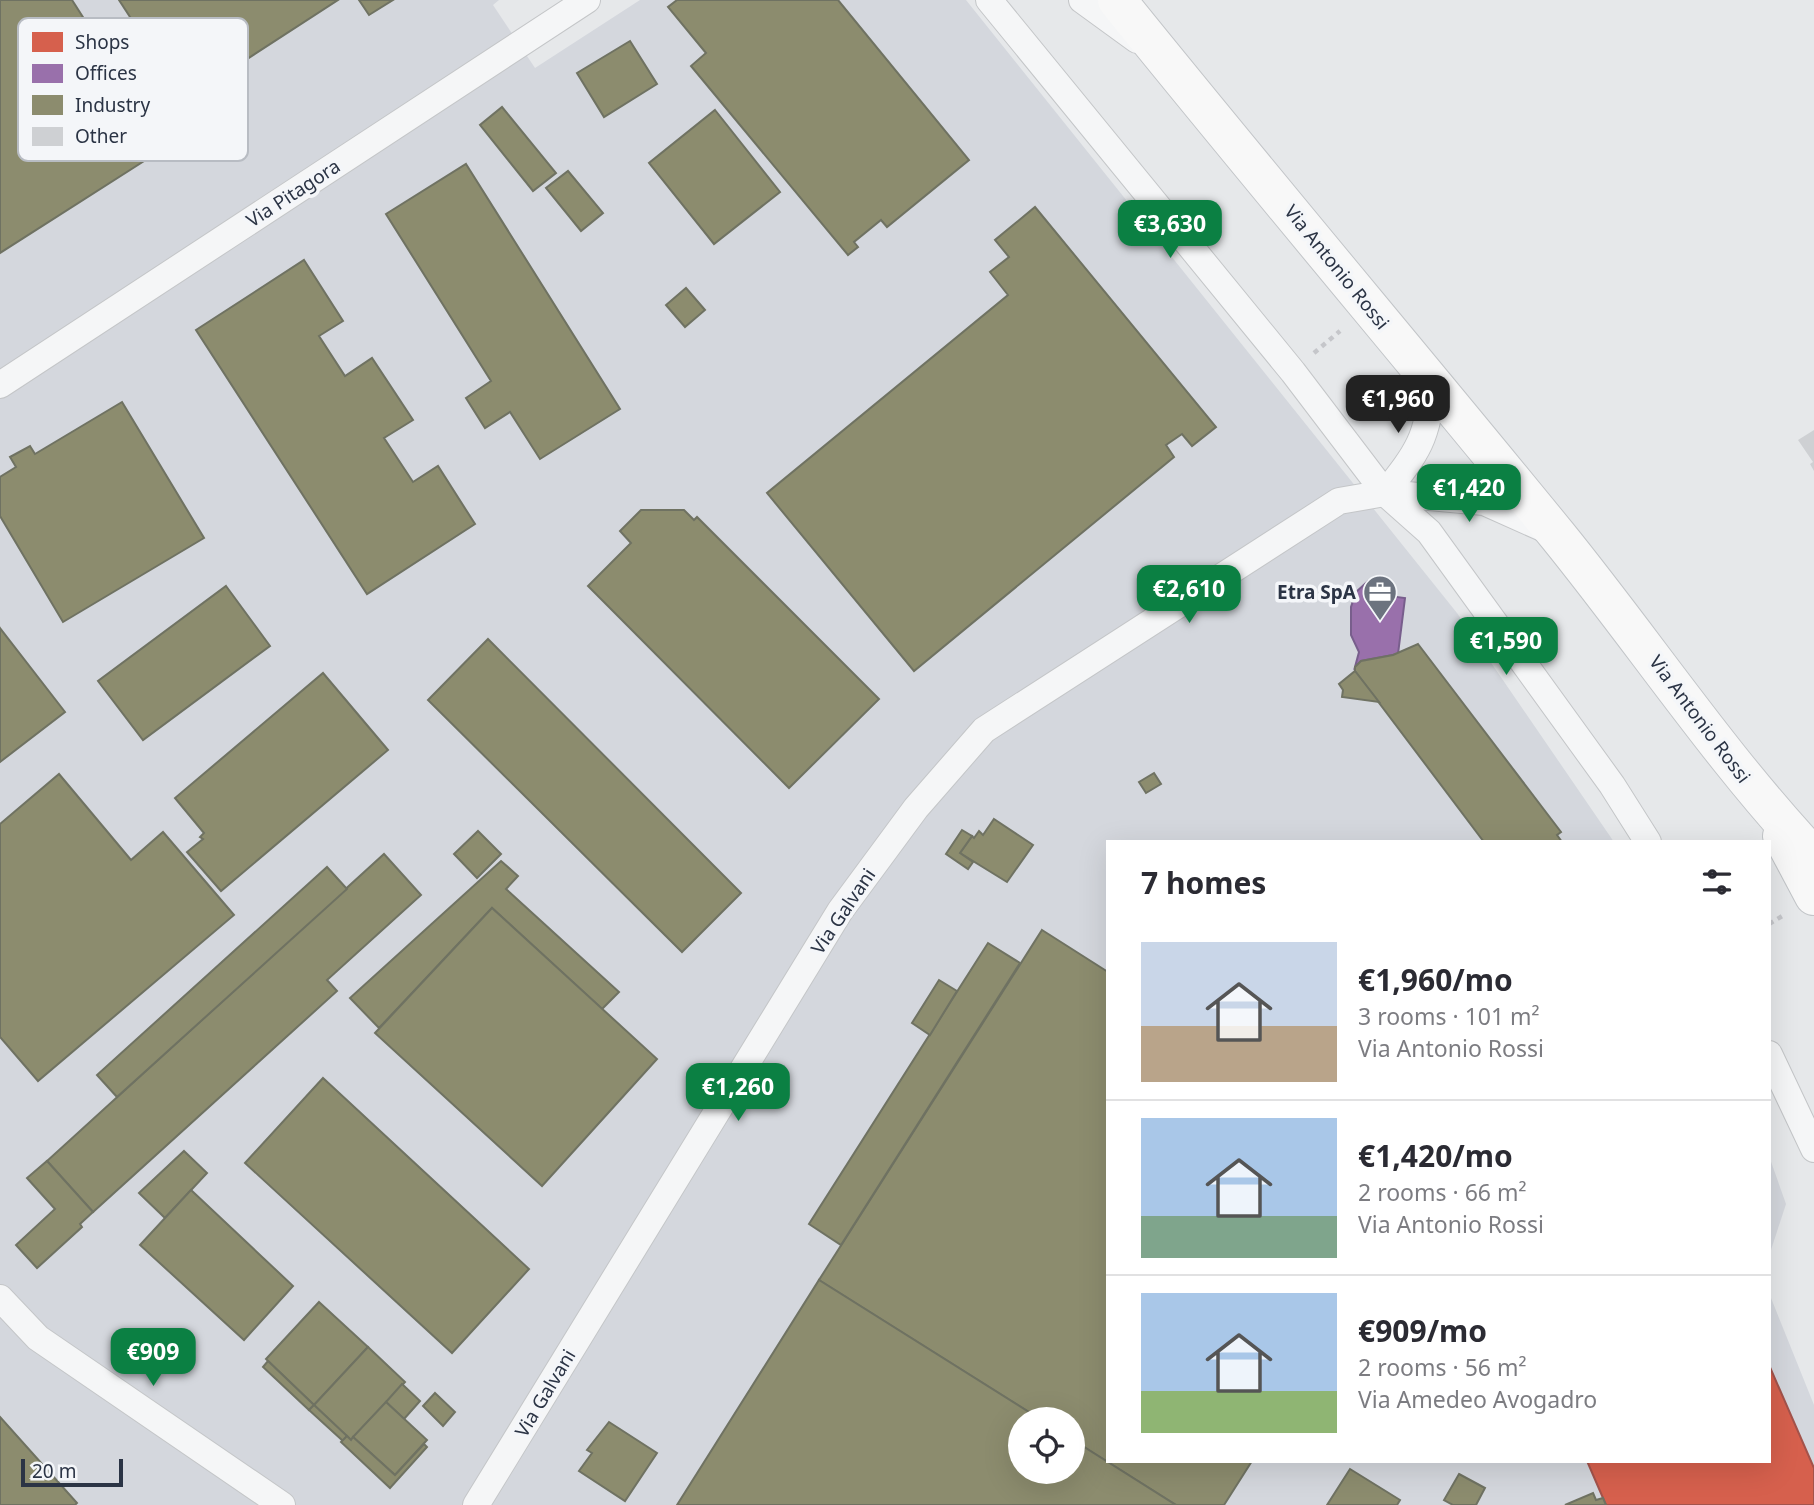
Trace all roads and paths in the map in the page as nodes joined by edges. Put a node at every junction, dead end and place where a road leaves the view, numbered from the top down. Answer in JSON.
{"nodes":[{"id":1,"x":587,"y":0,"type":"edge"},
{"id":2,"x":989,"y":0,"type":"edge"},
{"id":3,"x":1082,"y":0,"type":"edge"},
{"id":4,"x":1117,"y":0,"type":"edge"},
{"id":5,"x":1167,"y":62,"type":"junction"},
{"id":6,"x":1340,"y":331,"type":"dead end"},
{"id":7,"x":1306,"y":360,"type":"dead end"},
{"id":8,"x":1432,"y":384,"type":"junction"},
{"id":9,"x":0,"y":385,"type":"edge"},
{"id":10,"x":1385,"y":493,"type":"junction"},
{"id":11,"x":1557,"y":535,"type":"junction"},
{"id":12,"x":1764,"y":804,"type":"junction"},
{"id":13,"x":1647,"y":840,"type":"edge"},
{"id":14,"x":1814,"y":857,"type":"edge"},
{"id":15,"x":1814,"y":896,"type":"edge"},
{"id":16,"x":1771,"y":1058,"type":"edge"},
{"id":17,"x":1814,"y":1149,"type":"edge"},
{"id":18,"x":0,"y":1298,"type":"edge"},
{"id":19,"x":282,"y":1505,"type":"edge"},
{"id":20,"x":476,"y":1505,"type":"edge"}],
"edges":[{"from":1,"to":9,"type":"street","name":"Via Pitagora"},
{"from":2,"to":10,"type":"street"},
{"from":3,"to":5,"type":"street"},
{"from":4,"to":5,"type":"main road","name":"Via Antonio Rossi"},
{"from":5,"to":8,"type":"main road","name":"Via Antonio Rossi"},
{"from":6,"to":7,"type":"path"},
{"from":8,"to":10,"type":"street"},
{"from":8,"to":11,"type":"main road","name":"Via Antonio Rossi"},
{"from":10,"to":11,"type":"street","name":"Via Antonio Rossi"},
{"from":10,"to":13,"type":"street"},
{"from":10,"to":20,"type":"street","name":"Via Galvani"},
{"from":11,"to":12,"type":"main road","name":"Via Antonio Rossi"},
{"from":12,"to":14,"type":"main road","name":"Via Antonio Rossi"},
{"from":12,"to":15,"type":"main road","name":"Via Antonio Rossi"},
{"from":16,"to":17,"type":"street"},
{"from":18,"to":19,"type":"street"}]}
